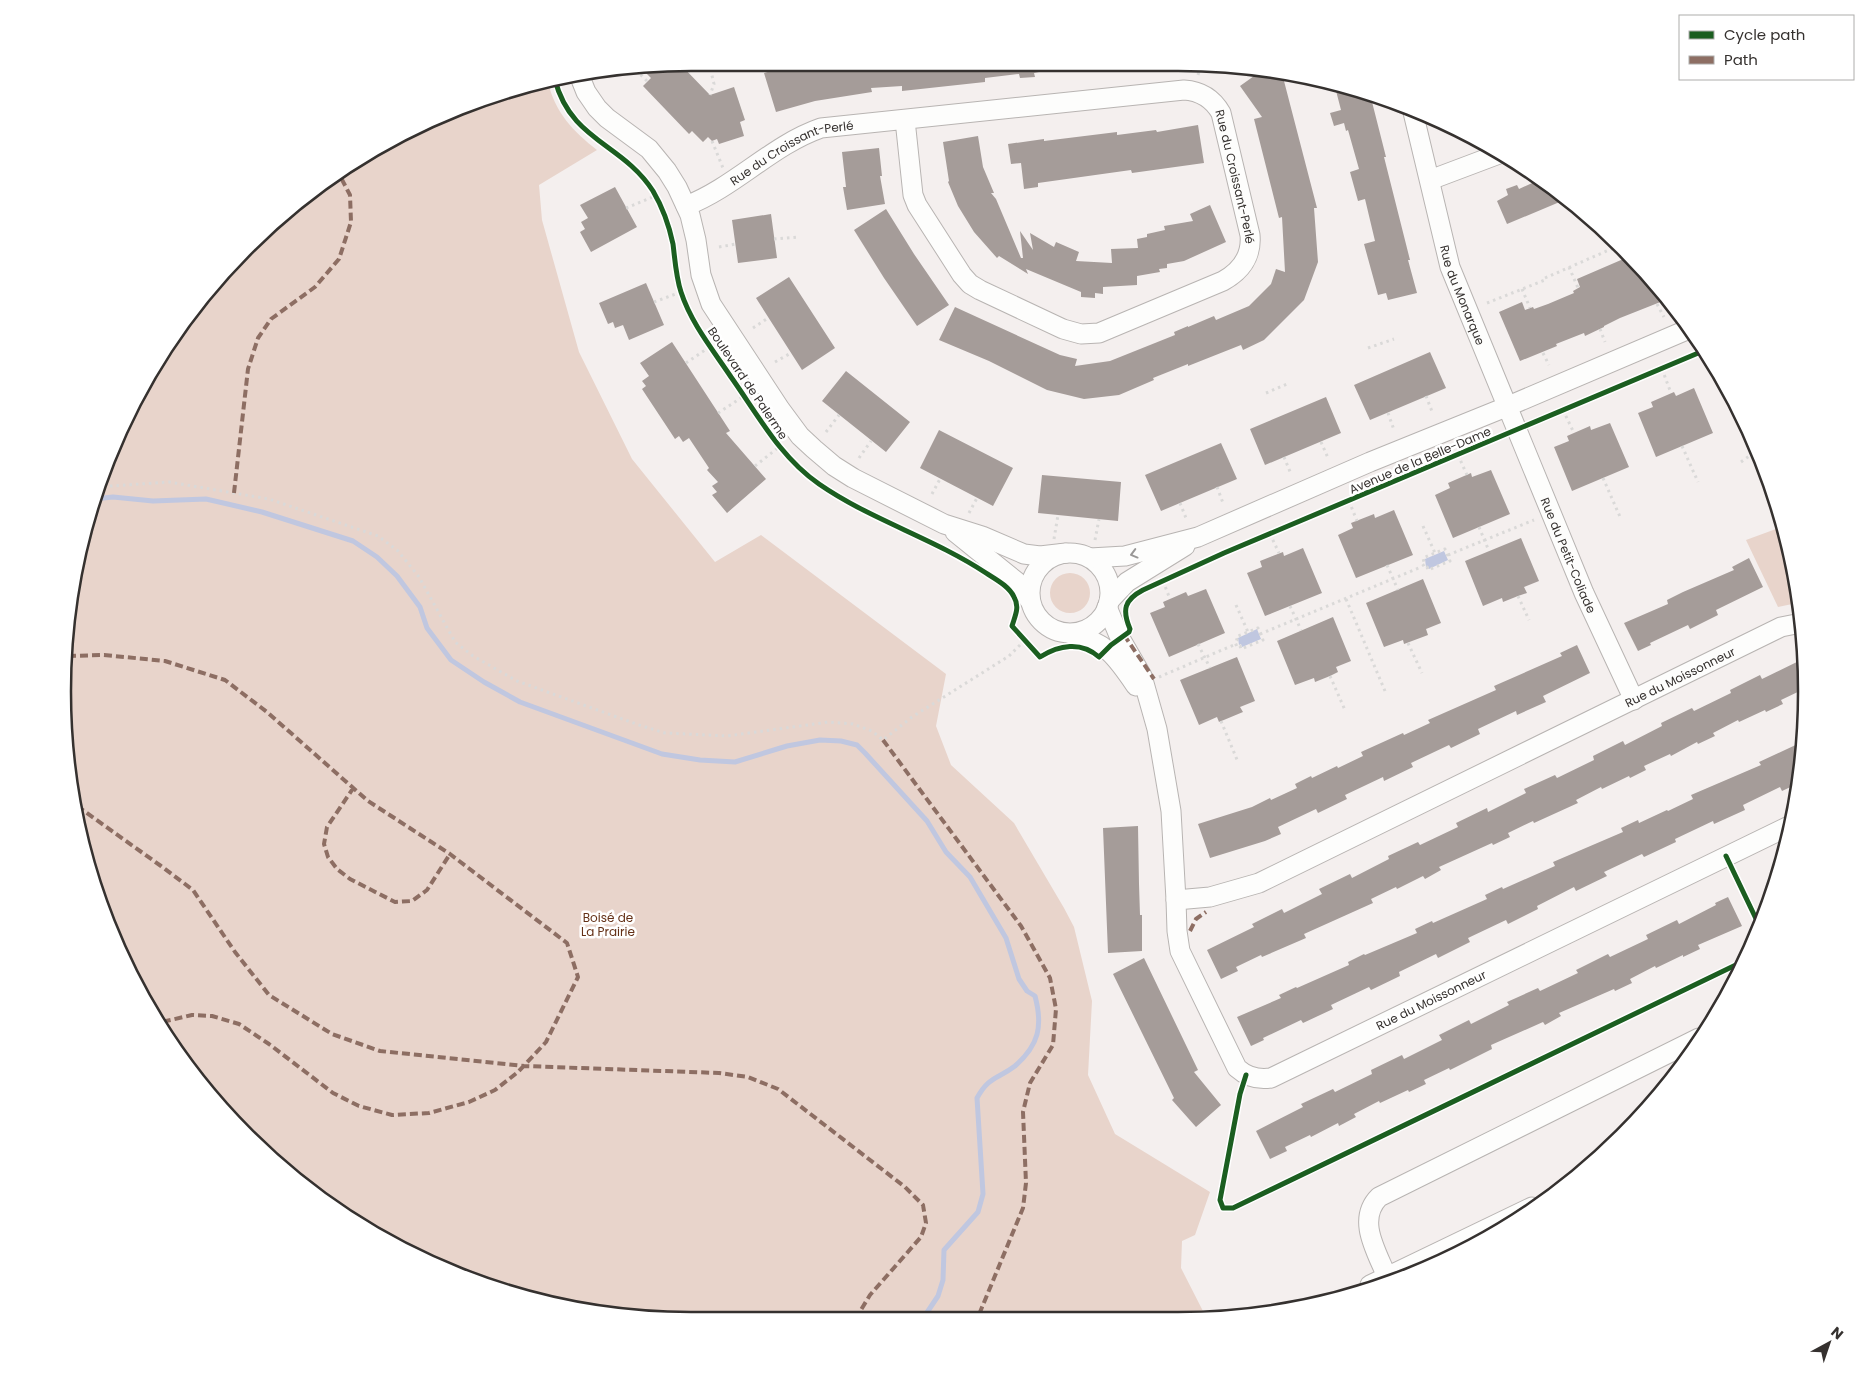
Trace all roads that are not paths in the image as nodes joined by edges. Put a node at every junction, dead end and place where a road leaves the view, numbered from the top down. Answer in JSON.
{"nodes":[{"id":1,"x":582,"y":81,"type":"edge"},
{"id":2,"x":1414,"y":118,"type":"edge"},
{"id":3,"x":905,"y":120,"type":"junction"},
{"id":4,"x":1492,"y":157,"type":"edge"},
{"id":5,"x":1430,"y":180,"type":"junction"},
{"id":6,"x":686,"y":206,"type":"junction"},
{"id":7,"x":1682,"y":332,"type":"edge"},
{"id":8,"x":1506,"y":407,"type":"junction"},
{"id":9,"x":944,"y":524,"type":"junction"},
{"id":10,"x":1198,"y":537,"type":"junction"},
{"id":11,"x":1060,"y":546,"type":"junction"},
{"id":12,"x":1092,"y":551,"type":"junction"},
{"id":13,"x":1030,"y":601,"type":"junction"},
{"id":14,"x":1108,"y":604,"type":"junction"},
{"id":15,"x":1793,"y":624,"type":"edge"},
{"id":16,"x":1069,"y":634,"type":"junction"},
{"id":17,"x":1634,"y":700,"type":"junction"},
{"id":18,"x":1151,"y":708,"type":"junction"},
{"id":19,"x":1782,"y":829,"type":"edge"},
{"id":20,"x":1176,"y":900,"type":"junction"},
{"id":21,"x":1688,"y":1044,"type":"edge"},
{"id":22,"x":1493,"y":1226,"type":"edge"},
{"id":23,"x":1402,"y":1270,"type":"edge"},
{"id":24,"x":1386,"y":1276,"type":"edge"}],
"edges":[{"from":1,"to":6,"type":"street","name":"Boulevard de Palerme"},
{"from":2,"to":5,"type":"street","name":"Rue du Monarque"},
{"from":3,"to":3,"type":"street","name":"Rue du Croissant-Perlé"},
{"from":3,"to":6,"type":"street","name":"Rue du Croissant-Perlé"},
{"from":4,"to":5,"type":"street"},
{"from":5,"to":8,"type":"street","name":"Rue du Monarque"},
{"from":6,"to":9,"type":"street","name":"Boulevard de Palerme"},
{"from":7,"to":8,"type":"street","name":"Avenue de la Belle-Dame"},
{"from":8,"to":10,"type":"street","name":"Avenue de la Belle-Dame"},
{"from":8,"to":17,"type":"street","name":"Rue du Petit-Coliade"},
{"from":9,"to":11,"type":"street","name":"Boulevard de Palerme"},
{"from":9,"to":13,"type":"street","name":"Boulevard de Palerme"},
{"from":10,"to":12,"type":"street","name":"Avenue de la Belle-Dame","one_way":true},
{"from":10,"to":14,"type":"street","name":"Avenue de la Belle-Dame"},
{"from":11,"to":12,"type":"street"},
{"from":11,"to":13,"type":"street"},
{"from":12,"to":14,"type":"street"},
{"from":13,"to":16,"type":"street"},
{"from":14,"to":16,"type":"street"},
{"from":14,"to":18,"type":"street","name":"Rue du Moissonneur"},
{"from":15,"to":17,"type":"street","name":"Rue du Moissonneur"},
{"from":16,"to":18,"type":"street","name":"Rue du Moissonneur"},
{"from":17,"to":20,"type":"street","name":"Rue du Moissonneur"},
{"from":18,"to":20,"type":"street","name":"Rue du Moissonneur"},
{"from":19,"to":20,"type":"street","name":"Rue du Moissonneur"},
{"from":21,"to":24,"type":"street"},
{"from":22,"to":23,"type":"street"}]}
